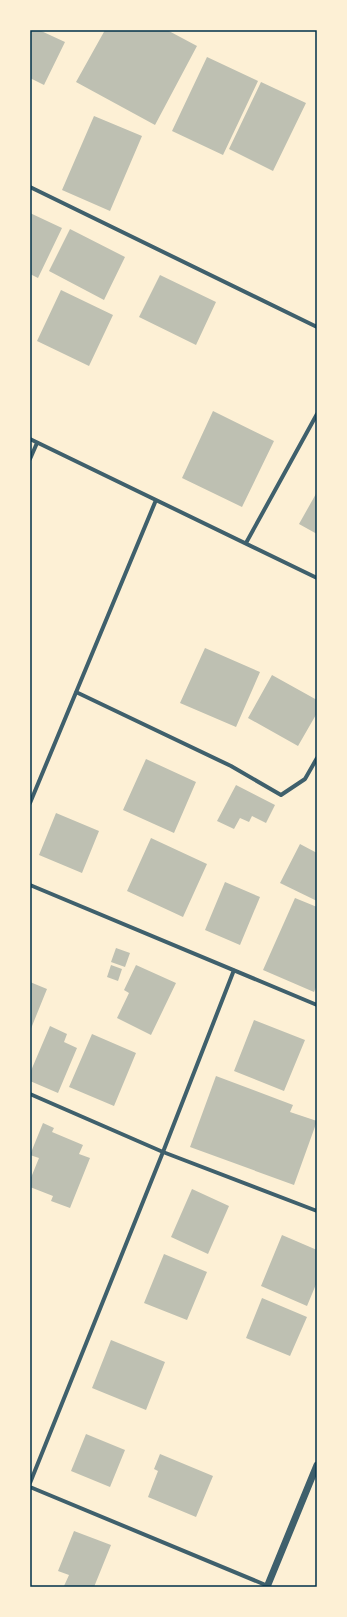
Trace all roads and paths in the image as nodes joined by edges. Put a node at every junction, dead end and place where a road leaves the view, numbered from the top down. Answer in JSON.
{"nodes":[{"id":1,"x":30,"y":187,"type":"edge"},
{"id":2,"x":317,"y":327,"type":"edge"},
{"id":3,"x":317,"y":414,"type":"edge"},
{"id":4,"x":30,"y":440,"type":"edge"},
{"id":5,"x":37,"y":443,"type":"junction"},
{"id":6,"x":30,"y":459,"type":"edge"},
{"id":7,"x":156,"y":500,"type":"junction"},
{"id":8,"x":246,"y":543,"type":"junction"},
{"id":9,"x":317,"y":578,"type":"edge"},
{"id":10,"x":76,"y":692,"type":"junction"},
{"id":11,"x":317,"y":758,"type":"edge"},
{"id":12,"x":30,"y":803,"type":"edge"},
{"id":13,"x":30,"y":885,"type":"edge"},
{"id":14,"x":234,"y":970,"type":"junction"},
{"id":15,"x":317,"y":1005,"type":"edge"},
{"id":16,"x":30,"y":1094,"type":"edge"},
{"id":17,"x":163,"y":1152,"type":"junction"},
{"id":18,"x":317,"y":1211,"type":"edge"},
{"id":19,"x":317,"y":1465,"type":"edge"},
{"id":20,"x":30,"y":1482,"type":"edge"},
{"id":21,"x":30,"y":1487,"type":"edge"},
{"id":22,"x":268,"y":1587,"type":"edge"}],
"edges":[{"from":1,"to":2,"type":"street"},
{"from":3,"to":8,"type":"street"},
{"from":4,"to":5,"type":"street"},
{"from":5,"to":6,"type":"street"},
{"from":5,"to":7,"type":"street"},
{"from":7,"to":8,"type":"street"},
{"from":7,"to":10,"type":"street"},
{"from":8,"to":9,"type":"street"},
{"from":10,"to":11,"type":"street"},
{"from":10,"to":12,"type":"street"},
{"from":13,"to":14,"type":"street"},
{"from":14,"to":15,"type":"street"},
{"from":14,"to":17,"type":"street"},
{"from":16,"to":17,"type":"street"},
{"from":17,"to":18,"type":"street"},
{"from":17,"to":20,"type":"street"},
{"from":19,"to":22,"type":"street"},
{"from":21,"to":22,"type":"street"}]}
